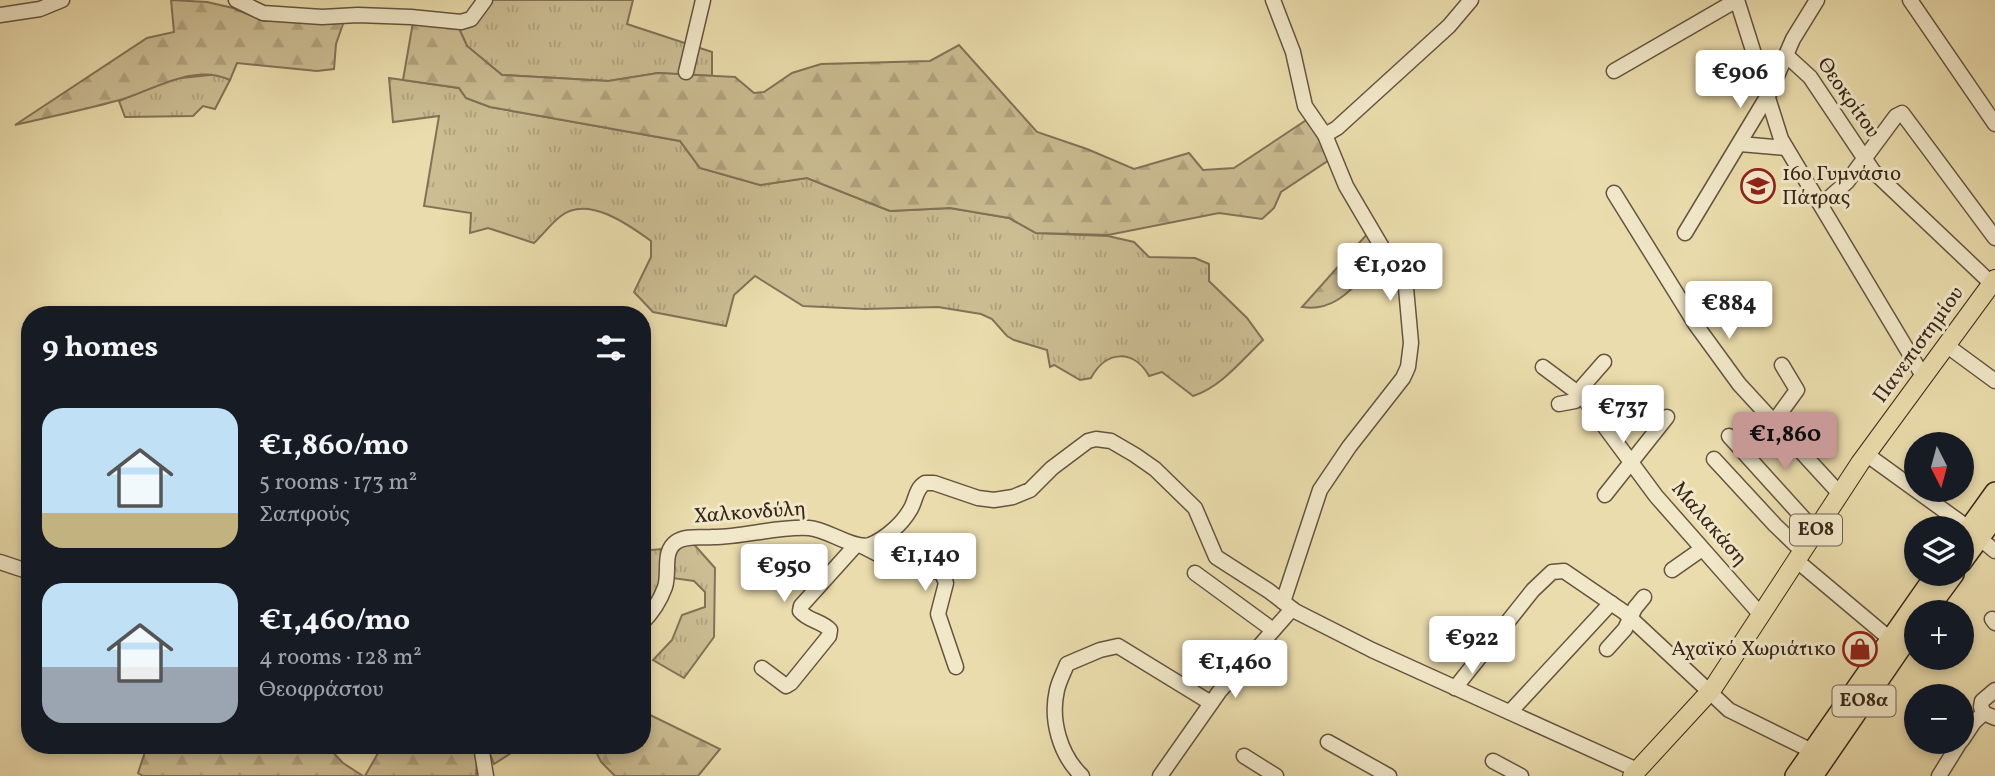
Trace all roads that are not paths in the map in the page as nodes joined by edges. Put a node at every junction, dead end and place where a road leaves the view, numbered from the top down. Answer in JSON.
{"nodes":[{"id":1,"x":62,"y":0,"type":"edge"},
{"id":2,"x":236,"y":0,"type":"edge"},
{"id":3,"x":485,"y":0,"type":"edge"},
{"id":4,"x":703,"y":0,"type":"edge"},
{"id":5,"x":1273,"y":0,"type":"edge"},
{"id":6,"x":1471,"y":0,"type":"edge"},
{"id":7,"x":1737,"y":0,"type":"edge"},
{"id":8,"x":1817,"y":0,"type":"edge"},
{"id":9,"x":1910,"y":0,"type":"edge"},
{"id":10,"x":0,"y":15,"type":"edge"},
{"id":11,"x":1787,"y":56,"type":"junction"},
{"id":12,"x":1614,"y":71,"type":"dead end"},
{"id":13,"x":686,"y":72,"type":"dead end"},
{"id":14,"x":1767,"y":97,"type":"junction"},
{"id":15,"x":1995,"y":124,"type":"edge"},
{"id":16,"x":1325,"y":135,"type":"junction"},
{"id":17,"x":1740,"y":144,"type":"junction"},
{"id":18,"x":1786,"y":148,"type":"junction"},
{"id":19,"x":1864,"y":159,"type":"junction"},
{"id":20,"x":1614,"y":193,"type":"dead end"},
{"id":21,"x":1821,"y":205,"type":"junction"},
{"id":22,"x":1685,"y":233,"type":"dead end"},
{"id":23,"x":1995,"y":237,"type":"edge"},
{"id":24,"x":1993,"y":281,"type":"edge"},
{"id":25,"x":1946,"y":345,"type":"junction"},
{"id":26,"x":1604,"y":362,"type":"dead end"},
{"id":27,"x":1783,"y":365,"type":"dead end"},
{"id":28,"x":1543,"y":367,"type":"dead end"},
{"id":29,"x":1923,"y":376,"type":"junction"},
{"id":30,"x":1995,"y":381,"type":"edge"},
{"id":31,"x":1579,"y":393,"type":"junction"},
{"id":32,"x":1559,"y":404,"type":"dead end"},
{"id":33,"x":1667,"y":417,"type":"dead end"},
{"id":34,"x":1773,"y":423,"type":"junction"},
{"id":35,"x":1729,"y":436,"type":"dead end"},
{"id":36,"x":1866,"y":454,"type":"junction"},
{"id":37,"x":1714,"y":459,"type":"dead end"},
{"id":38,"x":1631,"y":463,"type":"junction"},
{"id":39,"x":1995,"y":492,"type":"edge"},
{"id":40,"x":1840,"y":494,"type":"junction"},
{"id":41,"x":1605,"y":495,"type":"dead end"},
{"id":42,"x":1946,"y":516,"type":"edge"},
{"id":43,"x":1995,"y":517,"type":"edge"},
{"id":44,"x":1974,"y":528,"type":"edge"},
{"id":45,"x":1815,"y":531,"type":"junction"},
{"id":46,"x":1974,"y":532,"type":"edge"},
{"id":47,"x":1974,"y":538,"type":"edge"},
{"id":48,"x":859,"y":546,"type":"junction"},
{"id":49,"x":1702,"y":549,"type":"junction"},
{"id":50,"x":1995,"y":551,"type":"edge"},
{"id":51,"x":1799,"y":555,"type":"junction"},
{"id":52,"x":0,"y":562,"type":"edge"},
{"id":53,"x":21,"y":569,"type":"edge"},
{"id":54,"x":1672,"y":570,"type":"dead end"},
{"id":55,"x":1195,"y":573,"type":"dead end"},
{"id":56,"x":1928,"y":586,"type":"edge"},
{"id":57,"x":1644,"y":597,"type":"dead end"},
{"id":58,"x":1611,"y":603,"type":"junction"},
{"id":59,"x":1287,"y":606,"type":"junction"},
{"id":60,"x":651,"y":613,"type":"edge"},
{"id":61,"x":1761,"y":615,"type":"junction"},
{"id":62,"x":1631,"y":618,"type":"junction"},
{"id":63,"x":1273,"y":630,"type":"junction"},
{"id":64,"x":1890,"y":639,"type":"junction"},
{"id":65,"x":1904,"y":643,"type":"edge"},
{"id":66,"x":1607,"y":649,"type":"dead end"},
{"id":67,"x":956,"y":667,"type":"dead end"},
{"id":68,"x":762,"y":668,"type":"dead end"},
{"id":69,"x":1455,"y":688,"type":"junction"},
{"id":70,"x":1995,"y":690,"type":"edge"},
{"id":71,"x":1709,"y":693,"type":"junction"},
{"id":72,"x":1210,"y":703,"type":"junction"},
{"id":73,"x":1510,"y":712,"type":"junction"},
{"id":74,"x":1987,"y":712,"type":"edge"},
{"id":75,"x":1328,"y":742,"type":"dead end"},
{"id":76,"x":1812,"y":751,"type":"junction"},
{"id":77,"x":482,"y":754,"type":"edge"},
{"id":78,"x":1953,"y":754,"type":"edge"},
{"id":79,"x":1244,"y":756,"type":"dead end"},
{"id":80,"x":1493,"y":761,"type":"dead end"},
{"id":81,"x":1634,"y":773,"type":"edge"},
{"id":82,"x":486,"y":776,"type":"edge"},
{"id":83,"x":1082,"y":776,"type":"edge"},
{"id":84,"x":1160,"y":776,"type":"edge"},
{"id":85,"x":1276,"y":776,"type":"edge"},
{"id":86,"x":1389,"y":776,"type":"edge"},
{"id":87,"x":1521,"y":776,"type":"edge"},
{"id":88,"x":1795,"y":776,"type":"edge"},
{"id":89,"x":1812,"y":776,"type":"edge"},
{"id":90,"x":1939,"y":776,"type":"edge"}],
"edges":[{"from":1,"to":10,"type":"street"},
{"from":2,"to":3,"type":"street"},
{"from":4,"to":13,"type":"street"},
{"from":5,"to":16,"type":"street"},
{"from":6,"to":16,"type":"street"},
{"from":7,"to":12,"type":"street"},
{"from":7,"to":14,"type":"street"},
{"from":8,"to":11,"type":"street"},
{"from":9,"to":15,"type":"street"},
{"from":11,"to":14,"type":"street"},
{"from":11,"to":19,"type":"street","name":"Θεοκρίτου"},
{"from":14,"to":17,"type":"street"},
{"from":14,"to":18,"type":"street"},
{"from":16,"to":59,"type":"street"},
{"from":17,"to":18,"type":"street"},
{"from":17,"to":22,"type":"street"},
{"from":18,"to":21,"type":"street"},
{"from":19,"to":21,"type":"street"},
{"from":19,"to":23,"type":"street"},
{"from":19,"to":24,"type":"street","name":"Θεοκρίτου"},
{"from":20,"to":34,"type":"street"},
{"from":21,"to":29,"type":"street"},
{"from":24,"to":25,"type":"main road","name":"Πανεπιστημίου","number":"ΕΟ8"},
{"from":25,"to":29,"type":"main road","name":"Πανεπιστημίου","number":"ΕΟ8"},
{"from":25,"to":30,"type":"street"},
{"from":26,"to":31,"type":"street"},
{"from":27,"to":34,"type":"street"},
{"from":28,"to":31,"type":"street","name":"Μαλακάση"},
{"from":29,"to":36,"type":"main road","name":"Πανεπιστημίου","number":"ΕΟ8"},
{"from":31,"to":32,"type":"street"},
{"from":31,"to":38,"type":"street","name":"Μαλακάση"},
{"from":33,"to":38,"type":"street"},
{"from":34,"to":40,"type":"street"},
{"from":35,"to":45,"type":"street"},
{"from":36,"to":40,"type":"main road","name":"Πανεπιστημίου","number":"ΕΟ8"},
{"from":36,"to":42,"type":"street"},
{"from":37,"to":51,"type":"street"},
{"from":38,"to":41,"type":"street"},
{"from":38,"to":49,"type":"street","name":"Μαλακάση"},
{"from":39,"to":44,"type":"highway"},
{"from":40,"to":45,"type":"main road","name":"Πανεπιστημίου","number":"ΕΟ8"},
{"from":43,"to":46,"type":"highway"},
{"from":45,"to":51,"type":"main road","name":"Πανεπιστημίου","number":"ΕΟ8"},
{"from":47,"to":50,"type":"street"},
{"from":48,"to":59,"type":"street"},
{"from":48,"to":60,"type":"street","name":"Χαλκονδύλη"},
{"from":48,"to":67,"type":"street","name":"Χαλκονδύλη"},
{"from":48,"to":68,"type":"street"},
{"from":49,"to":54,"type":"street"},
{"from":49,"to":61,"type":"street","name":"Μαλακάση"},
{"from":51,"to":61,"type":"main road","name":"Πανεπιστημίου","number":"ΕΟ8"},
{"from":51,"to":64,"type":"street"},
{"from":52,"to":53,"type":"street"},
{"from":55,"to":63,"type":"street"},
{"from":56,"to":64,"type":"highway","number":"ΕΟ8α"},
{"from":57,"to":62,"type":"street"},
{"from":58,"to":62,"type":"street"},
{"from":58,"to":69,"type":"street"},
{"from":58,"to":73,"type":"street"},
{"from":59,"to":63,"type":"street"},
{"from":59,"to":69,"type":"street"},
{"from":61,"to":71,"type":"main road","name":"Πανεπιστημίου","number":"ΕΟ8"},
{"from":62,"to":66,"type":"street"},
{"from":62,"to":71,"type":"street"},
{"from":63,"to":72,"type":"street"},
{"from":64,"to":76,"type":"highway","number":"ΕΟ8α"},
{"from":65,"to":89,"type":"highway","number":"ΕΟ8α"},
{"from":69,"to":73,"type":"street"},
{"from":70,"to":74,"type":"street"},
{"from":71,"to":76,"type":"street"},
{"from":71,"to":81,"type":"main road","name":"Πανεπιστημίου","number":"ΕΟ8"},
{"from":72,"to":83,"type":"street"},
{"from":72,"to":84,"type":"street"},
{"from":73,"to":81,"type":"street"},
{"from":75,"to":86,"type":"street"},
{"from":76,"to":88,"type":"highway","number":"ΕΟ8α"},
{"from":77,"to":82,"type":"street"},
{"from":78,"to":90,"type":"street"},
{"from":79,"to":85,"type":"street"},
{"from":80,"to":87,"type":"street"}]}
